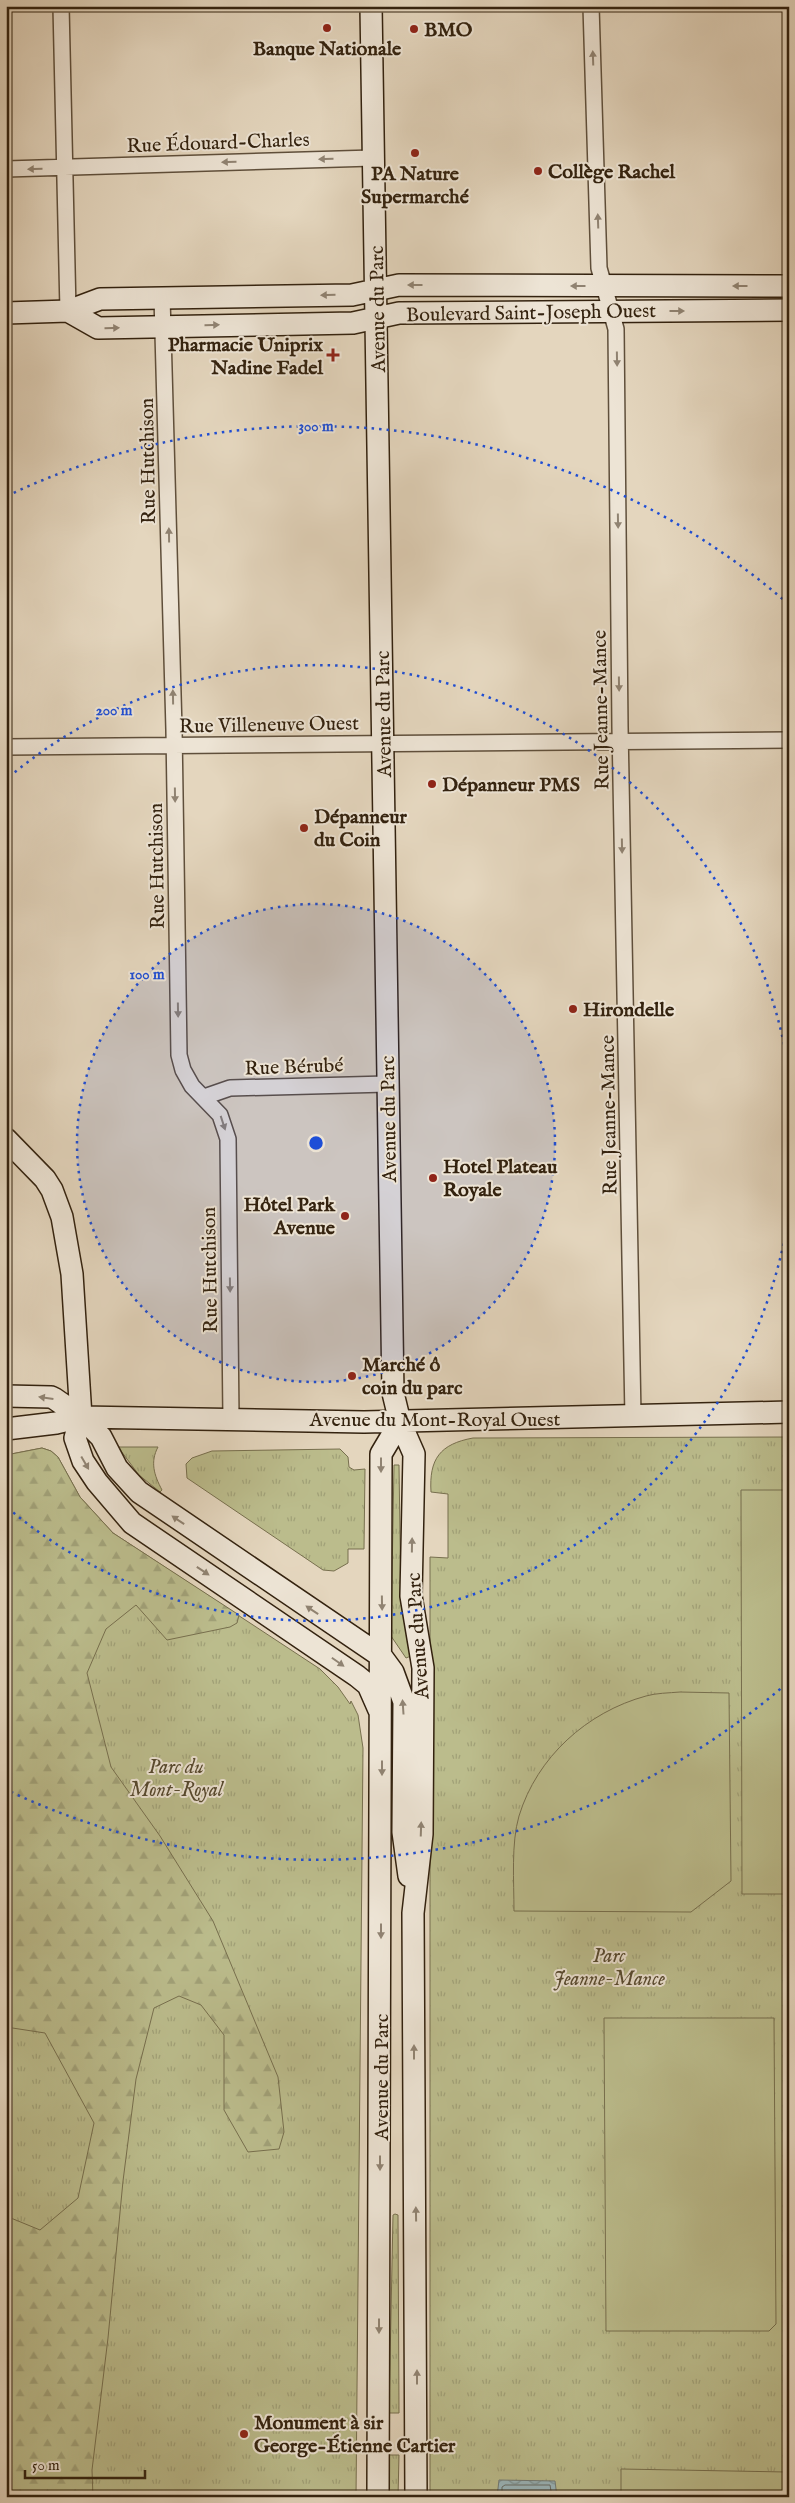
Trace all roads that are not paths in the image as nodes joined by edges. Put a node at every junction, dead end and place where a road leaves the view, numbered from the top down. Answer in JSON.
{"nodes":[{"id":1,"x":61,"y":6,"type":"edge"},
{"id":2,"x":371,"y":6,"type":"edge"},
{"id":3,"x":591,"y":6,"type":"edge"},
{"id":4,"x":374,"y":158,"type":"junction"},
{"id":5,"x":64,"y":168,"type":"junction"},
{"id":6,"x":6,"y":169,"type":"edge"},
{"id":7,"x":789,"y":286,"type":"edge"},
{"id":8,"x":603,"y":287,"type":"junction"},
{"id":9,"x":376,"y":290,"type":"junction"},
{"id":10,"x":162,"y":297,"type":"junction"},
{"id":11,"x":789,"y":310,"type":"edge"},
{"id":12,"x":68,"y":311,"type":"junction"},
{"id":13,"x":610,"y":311,"type":"junction"},
{"id":14,"x":6,"y":313,"type":"edge"},
{"id":15,"x":377,"y":318,"type":"junction"},
{"id":16,"x":163,"y":326,"type":"junction"},
{"id":17,"x":620,"y":740,"type":"junction"},
{"id":18,"x":789,"y":740,"type":"edge"},
{"id":19,"x":383,"y":742,"type":"junction"},
{"id":20,"x":174,"y":746,"type":"junction"},
{"id":21,"x":6,"y":747,"type":"edge"},
{"id":22,"x":387,"y":1084,"type":"junction"},
{"id":23,"x":204,"y":1097,"type":"junction"},
{"id":24,"x":6,"y":1140,"type":"edge"},
{"id":25,"x":6,"y":1396,"type":"edge"},
{"id":26,"x":789,"y":1412,"type":"edge"},
{"id":27,"x":633,"y":1416,"type":"junction"},
{"id":28,"x":81,"y":1417,"type":"junction"},
{"id":29,"x":231,"y":1419,"type":"junction"},
{"id":30,"x":400,"y":1422,"type":"junction"},
{"id":31,"x":6,"y":1429,"type":"edge"},
{"id":32,"x":382,"y":1657,"type":"junction"},
{"id":33,"x":382,"y":1719,"type":"junction"},
{"id":34,"x":413,"y":1913,"type":"junction"},
{"id":35,"x":378,"y":2497,"type":"edge"},
{"id":36,"x":416,"y":2497,"type":"edge"}],
"edges":[{"from":1,"to":5,"type":"street"},
{"from":2,"to":4,"type":"main road","name":"Avenue du Parc"},
{"from":8,"to":3,"type":"street","name":"Rue Jeanne-Mance","one_way":true},
{"from":4,"to":5,"type":"street","name":"Rue Édouard-Charles","one_way":true},
{"from":4,"to":9,"type":"main road","name":"Avenue du Parc"},
{"from":5,"to":6,"type":"street","name":"Rue Édouard-Charles","one_way":true},
{"from":5,"to":12,"type":"street"},
{"from":7,"to":8,"type":"main road","name":"Boulevard Saint-Joseph Ouest","one_way":true},
{"from":8,"to":9,"type":"main road","name":"Boulevard Saint-Joseph Ouest","one_way":true},
{"from":8,"to":13,"type":"street","name":"Rue Jeanne-Mance"},
{"from":9,"to":10,"type":"main road","name":"Boulevard Saint-Joseph Ouest","one_way":true},
{"from":9,"to":15,"type":"main road","name":"Avenue du Parc"},
{"from":10,"to":12,"type":"main road","name":"Boulevard Saint-Joseph Ouest"},
{"from":10,"to":16,"type":"street","name":"Rue Hutchison"},
{"from":13,"to":11,"type":"main road","name":"Boulevard Saint-Joseph Ouest","one_way":true},
{"from":12,"to":14,"type":"main road","name":"Boulevard Saint-Joseph Ouest"},
{"from":12,"to":16,"type":"main road","name":"Boulevard Saint-Joseph Ouest","one_way":true},
{"from":13,"to":15,"type":"main road","name":"Boulevard Saint-Joseph Ouest"},
{"from":13,"to":17,"type":"street","name":"Rue Jeanne-Mance","one_way":true},
{"from":16,"to":15,"type":"main road","name":"Boulevard Saint-Joseph Ouest","one_way":true},
{"from":15,"to":19,"type":"main road","name":"Avenue du Parc"},
{"from":20,"to":16,"type":"street","name":"Rue Hutchison","one_way":true},
{"from":17,"to":18,"type":"street","name":"Rue Villeneuve Ouest"},
{"from":17,"to":19,"type":"street","name":"Rue Villeneuve Ouest"},
{"from":17,"to":27,"type":"street","name":"Rue Jeanne-Mance","one_way":true},
{"from":19,"to":20,"type":"street","name":"Rue Villeneuve Ouest"},
{"from":19,"to":22,"type":"main road","name":"Avenue du Parc"},
{"from":20,"to":21,"type":"street","name":"Rue Villeneuve Ouest"},
{"from":20,"to":23,"type":"street","name":"Rue Hutchison","one_way":true},
{"from":22,"to":23,"type":"street","name":"Rue Bérubé"},
{"from":22,"to":30,"type":"main road","name":"Avenue du Parc"},
{"from":23,"to":29,"type":"street","name":"Rue Hutchison","one_way":true},
{"from":24,"to":28,"type":"main road"},
{"from":28,"to":25,"type":"main road","one_way":true},
{"from":26,"to":27,"type":"main road","name":"Avenue du Mont-Royal Ouest"},
{"from":27,"to":30,"type":"main road","name":"Avenue du Mont-Royal Ouest"},
{"from":28,"to":29,"type":"main road","name":"Avenue du Mont-Royal Ouest"},
{"from":28,"to":31,"type":"main road","name":"Avenue du Mont-Royal Ouest"},
{"from":32,"to":28,"type":"main road","one_way":true},
{"from":28,"to":33,"type":"main road","one_way":true},
{"from":29,"to":30,"type":"main road","name":"Avenue du Mont-Royal Ouest"},
{"from":30,"to":32,"type":"main road","name":"Avenue du Parc","one_way":true},
{"from":34,"to":30,"type":"main road","name":"Avenue du Parc","one_way":true},
{"from":32,"to":33,"type":"main road","name":"Avenue du Parc"},
{"from":34,"to":32,"type":"main road","name":"Avenue du Parc","one_way":true},
{"from":33,"to":35,"type":"main road","name":"Avenue du Parc","one_way":true},
{"from":36,"to":34,"type":"main road","name":"Avenue du Parc","one_way":true}]}
